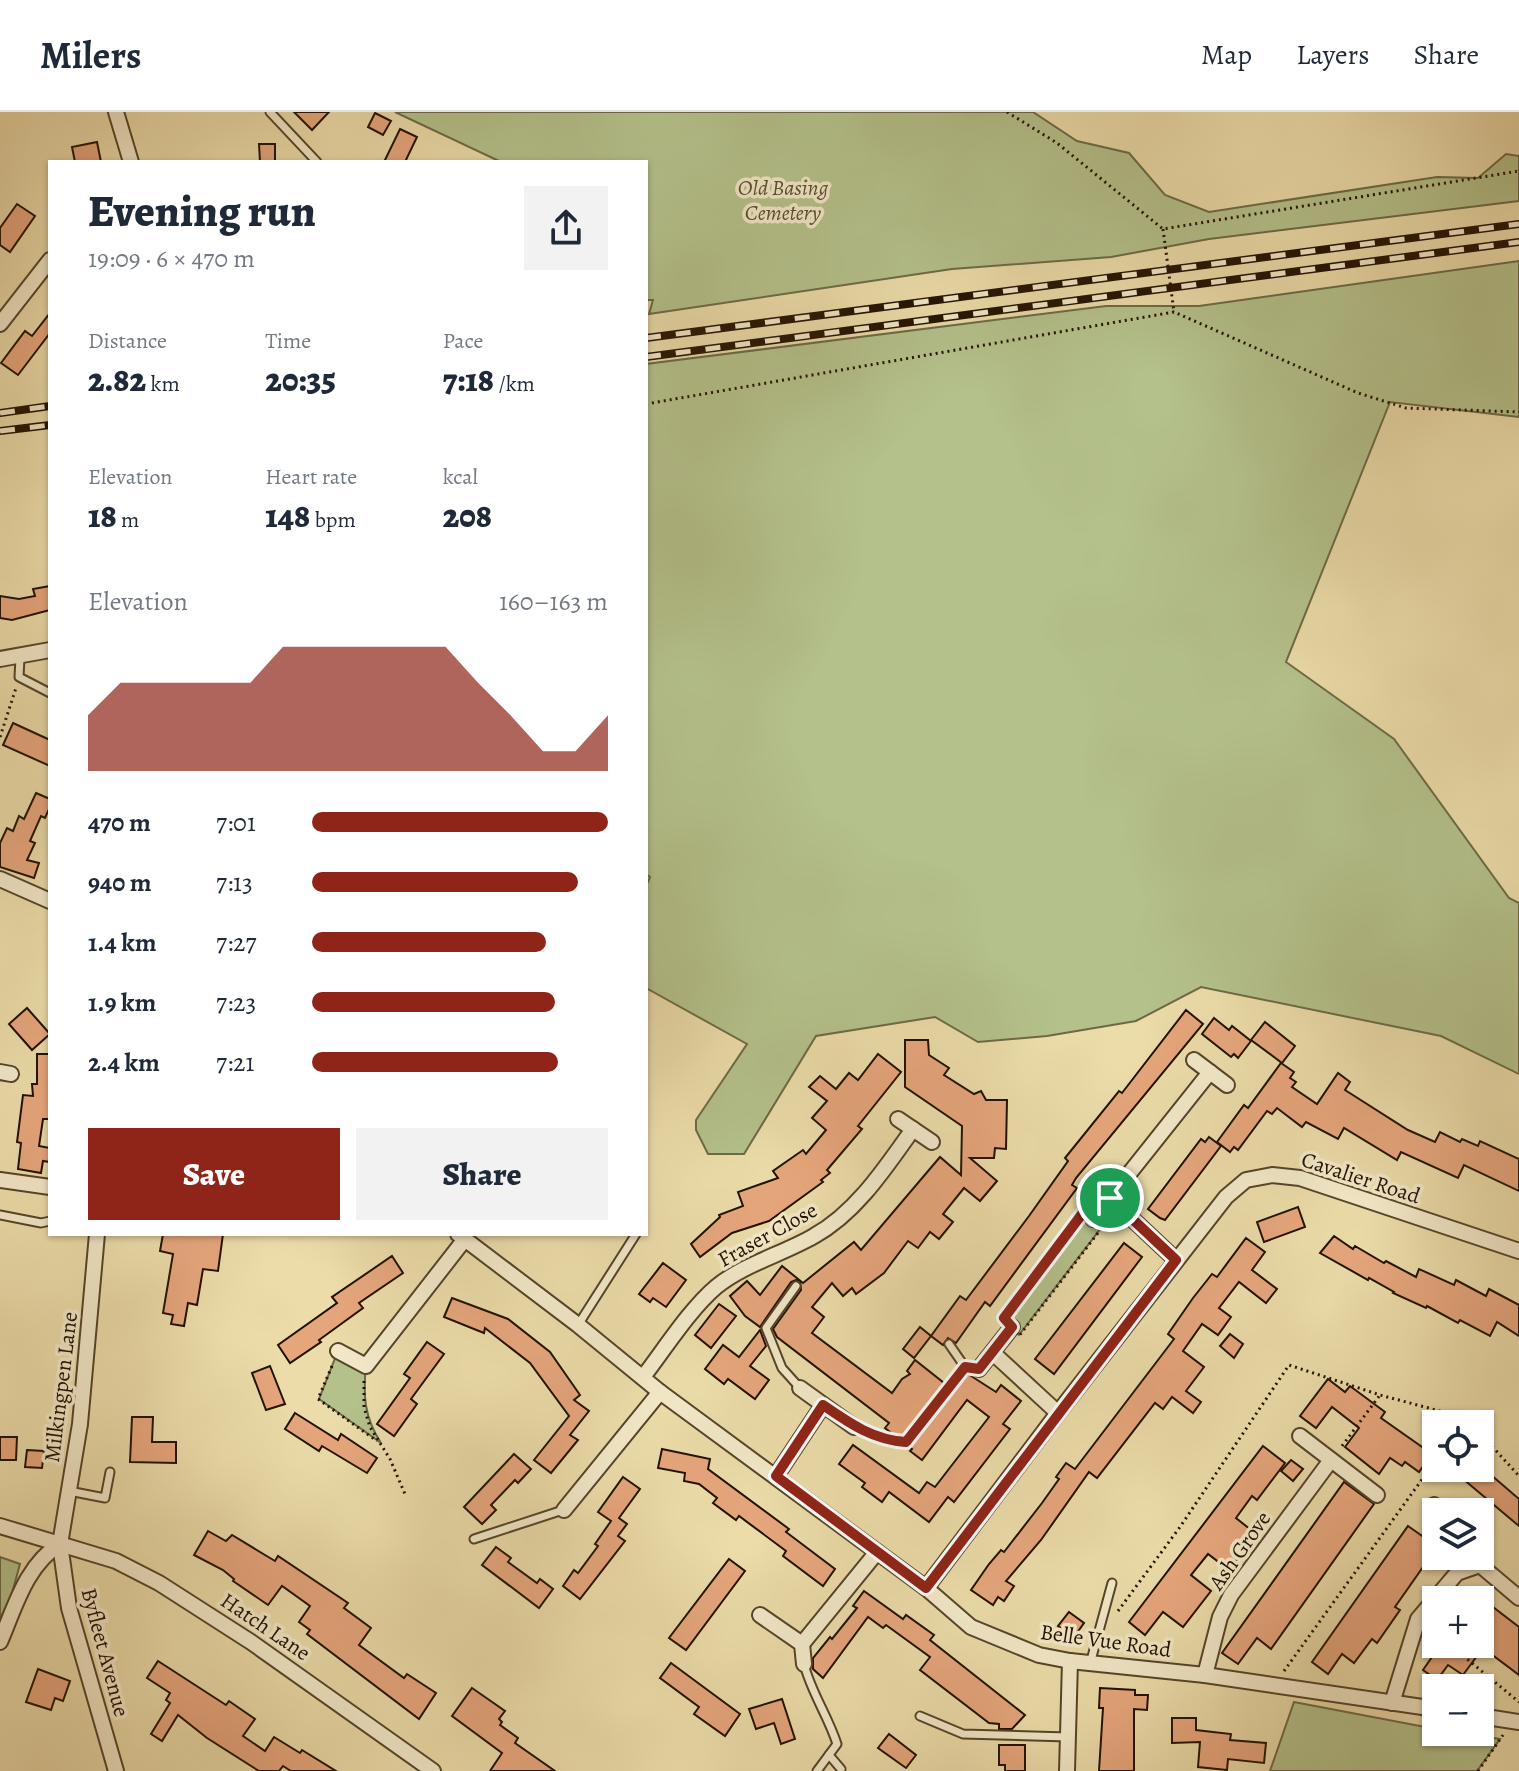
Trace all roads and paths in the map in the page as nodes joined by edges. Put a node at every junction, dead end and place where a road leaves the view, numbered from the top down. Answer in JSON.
{"nodes":[{"id":1,"x":116,"y":112,"type":"edge"},
{"id":2,"x":270,"y":112,"type":"edge"},
{"id":3,"x":1007,"y":112,"type":"edge"},
{"id":4,"x":131,"y":159,"type":"edge"},
{"id":5,"x":315,"y":160,"type":"edge"},
{"id":6,"x":1519,"y":171,"type":"edge"},
{"id":7,"x":1163,"y":229,"type":"junction"},
{"id":8,"x":48,"y":263,"type":"edge"},
{"id":9,"x":1174,"y":312,"type":"junction"},
{"id":10,"x":0,"y":324,"type":"edge"},
{"id":11,"x":648,"y":404,"type":"edge"},
{"id":12,"x":1519,"y":412,"type":"edge"},
{"id":13,"x":48,"y":651,"type":"edge"},
{"id":14,"x":20,"y":658,"type":"junction"},
{"id":15,"x":0,"y":659,"type":"edge"},
{"id":16,"x":19,"y":677,"type":"junction"},
{"id":17,"x":48,"y":692,"type":"edge"},
{"id":18,"x":0,"y":737,"type":"edge"},
{"id":19,"x":0,"y":879,"type":"edge"},
{"id":20,"x":48,"y":900,"type":"edge"},
{"id":21,"x":1194,"y":1060,"type":"dead end"},
{"id":22,"x":1210,"y":1072,"type":"junction"},
{"id":23,"x":1227,"y":1085,"type":"dead end"},
{"id":24,"x":898,"y":1119,"type":"dead end"},
{"id":25,"x":913,"y":1129,"type":"junction"},
{"id":26,"x":932,"y":1142,"type":"dead end"},
{"id":27,"x":0,"y":1180,"type":"edge"},
{"id":28,"x":48,"y":1187,"type":"edge"},
{"id":29,"x":1110,"y":1198,"type":"junction"},
{"id":30,"x":0,"y":1215,"type":"edge"},
{"id":31,"x":1093,"y":1219,"type":"junction"},
{"id":32,"x":48,"y":1221,"type":"edge"},
{"id":33,"x":97,"y":1236,"type":"edge"},
{"id":34,"x":461,"y":1236,"type":"edge"},
{"id":35,"x":635,"y":1236,"type":"edge"},
{"id":36,"x":1519,"y":1251,"type":"edge"},
{"id":37,"x":1176,"y":1260,"type":"junction"},
{"id":38,"x":796,"y":1286,"type":"dead end"},
{"id":39,"x":578,"y":1325,"type":"junction"},
{"id":40,"x":1012,"y":1327,"type":"junction"},
{"id":41,"x":949,"y":1344,"type":"dead end"},
{"id":42,"x":338,"y":1351,"type":"joint"},
{"id":43,"x":993,"y":1353,"type":"junction"},
{"id":44,"x":366,"y":1366,"type":"junction"},
{"id":45,"x":972,"y":1368,"type":"junction"},
{"id":46,"x":643,"y":1377,"type":"junction"},
{"id":47,"x":800,"y":1388,"type":"joint"},
{"id":48,"x":660,"y":1392,"type":"junction"},
{"id":49,"x":1380,"y":1395,"type":"junction"},
{"id":50,"x":823,"y":1405,"type":"junction"},
{"id":51,"x":1436,"y":1410,"type":"edge"},
{"id":52,"x":1058,"y":1413,"type":"junction"},
{"id":53,"x":854,"y":1427,"type":"joint"},
{"id":54,"x":1300,"y":1436,"type":"dead end"},
{"id":55,"x":906,"y":1442,"type":"joint"},
{"id":56,"x":380,"y":1443,"type":"junction"},
{"id":57,"x":1494,"y":1448,"type":"edge"},
{"id":58,"x":1331,"y":1460,"type":"junction"},
{"id":59,"x":110,"y":1472,"type":"dead end"},
{"id":60,"x":776,"y":1476,"type":"junction"},
{"id":61,"x":1519,"y":1476,"type":"edge"},
{"id":62,"x":1422,"y":1479,"type":"edge"},
{"id":63,"x":69,"y":1491,"type":"junction"},
{"id":64,"x":405,"y":1494,"type":"dead end"},
{"id":65,"x":1377,"y":1495,"type":"dead end"},
{"id":66,"x":564,"y":1510,"type":"joint"},
{"id":67,"x":0,"y":1526,"type":"edge"},
{"id":68,"x":474,"y":1539,"type":"dead end"},
{"id":69,"x":60,"y":1544,"type":"junction"},
{"id":70,"x":877,"y":1552,"type":"junction"},
{"id":71,"x":1462,"y":1570,"type":"edge"},
{"id":72,"x":1488,"y":1570,"type":"edge"},
{"id":73,"x":1112,"y":1583,"type":"dead end"},
{"id":74,"x":926,"y":1588,"type":"junction"},
{"id":75,"x":1519,"y":1598,"type":"edge"},
{"id":76,"x":760,"y":1615,"type":"dead end"},
{"id":77,"x":1114,"y":1617,"type":"dead end"},
{"id":78,"x":0,"y":1642,"type":"edge"},
{"id":79,"x":802,"y":1644,"type":"junction"},
{"id":80,"x":1466,"y":1658,"type":"edge"},
{"id":81,"x":1070,"y":1661,"type":"junction"},
{"id":82,"x":804,"y":1664,"type":"joint"},
{"id":83,"x":1090,"y":1664,"type":"junction"},
{"id":84,"x":1205,"y":1675,"type":"junction"},
{"id":85,"x":1274,"y":1685,"type":"junction"},
{"id":86,"x":1519,"y":1702,"type":"edge"},
{"id":87,"x":1392,"y":1703,"type":"junction"},
{"id":88,"x":1422,"y":1707,"type":"edge"},
{"id":89,"x":920,"y":1716,"type":"dead end"},
{"id":90,"x":1494,"y":1718,"type":"edge"},
{"id":91,"x":1516,"y":1721,"type":"edge"},
{"id":92,"x":1068,"y":1737,"type":"junction"},
{"id":93,"x":829,"y":1755,"type":"junction"},
{"id":94,"x":841,"y":1769,"type":"dead end"},
{"id":95,"x":116,"y":1771,"type":"edge"},
{"id":96,"x":433,"y":1771,"type":"edge"},
{"id":97,"x":817,"y":1771,"type":"edge"},
{"id":98,"x":1067,"y":1771,"type":"edge"},
{"id":99,"x":1478,"y":1771,"type":"edge"}],
"edges":[{"from":1,"to":4,"type":"street"},
{"from":2,"to":5,"type":"lane"},
{"from":3,"to":7,"type":"path"},
{"from":6,"to":7,"type":"path"},
{"from":7,"to":9,"type":"path","bridge":true},
{"from":8,"to":10,"type":"street"},
{"from":9,"to":11,"type":"path"},
{"from":9,"to":12,"type":"path"},
{"from":13,"to":14,"type":"street"},
{"from":14,"to":15,"type":"street"},
{"from":14,"to":16,"type":"lane"},
{"from":16,"to":17,"type":"lane"},
{"from":16,"to":18,"type":"path"},
{"from":19,"to":20,"type":"street"},
{"from":21,"to":22,"type":"street"},
{"from":22,"to":23,"type":"street"},
{"from":22,"to":29,"type":"street"},
{"from":24,"to":25,"type":"street"},
{"from":25,"to":26,"type":"street"},
{"from":25,"to":46,"type":"street","name":"Fraser Close"},
{"from":27,"to":28,"type":"street"},
{"from":29,"to":31,"type":"street"},
{"from":29,"to":37,"type":"street"},
{"from":30,"to":32,"type":"lane"},
{"from":31,"to":40,"type":"path"},
{"from":31,"to":40,"type":"path"},
{"from":33,"to":63,"type":"street","name":"Milkingpen Lane"},
{"from":34,"to":39,"type":"street","name":"Belle Vue Road"},
{"from":34,"to":44,"type":"street"},
{"from":35,"to":39,"type":"lane"},
{"from":36,"to":37,"type":"street","name":"Cavalier Road"},
{"from":37,"to":52,"type":"street","name":"Cavalier Road"},
{"from":38,"to":47,"type":"lane"},
{"from":39,"to":46,"type":"street","name":"Belle Vue Road"},
{"from":40,"to":43,"type":"street"},
{"from":41,"to":45,"type":"lane"},
{"from":42,"to":44,"type":"street"},
{"from":42,"to":56,"type":"path"},
{"from":43,"to":45,"type":"street"},
{"from":43,"to":52,"type":"street"},
{"from":44,"to":56,"type":"path"},
{"from":45,"to":55,"type":"lane"},
{"from":46,"to":48,"type":"street","name":"Belle Vue Road"},
{"from":47,"to":50,"type":"street"},
{"from":48,"to":60,"type":"street","name":"Belle Vue Road"},
{"from":48,"to":66,"type":"street"},
{"from":49,"to":51,"type":"path"},
{"from":49,"to":58,"type":"path"},
{"from":49,"to":77,"type":"path"},
{"from":50,"to":53,"type":"street"},
{"from":50,"to":60,"type":"street"},
{"from":52,"to":74,"type":"street","name":"Cavalier Road"},
{"from":53,"to":55,"type":"path"},
{"from":54,"to":58,"type":"street"},
{"from":56,"to":64,"type":"path"},
{"from":57,"to":61,"type":"path"},
{"from":58,"to":65,"type":"street"},
{"from":58,"to":84,"type":"street","name":"Ash Grove"},
{"from":59,"to":63,"type":"lane"},
{"from":60,"to":70,"type":"street","name":"Belle Vue Road"},
{"from":62,"to":85,"type":"path"},
{"from":63,"to":69,"type":"street","name":"Milkingpen Lane"},
{"from":66,"to":68,"type":"lane"},
{"from":67,"to":69,"type":"street","name":"Hatch Lane"},
{"from":69,"to":78,"type":"street"},
{"from":69,"to":95,"type":"street","name":"Byfleet Avenue"},
{"from":69,"to":96,"type":"street","name":"Hatch Lane"},
{"from":70,"to":74,"type":"street","name":"Belle Vue Road"},
{"from":70,"to":79,"type":"street"},
{"from":71,"to":87,"type":"street"},
{"from":72,"to":75,"type":"street"},
{"from":73,"to":83,"type":"lane"},
{"from":74,"to":81,"type":"street","name":"Belle Vue Road"},
{"from":76,"to":79,"type":"street"},
{"from":79,"to":82,"type":"street"},
{"from":80,"to":86,"type":"path"},
{"from":81,"to":83,"type":"street","name":"Belle Vue Road"},
{"from":81,"to":92,"type":"street"},
{"from":82,"to":93,"type":"lane"},
{"from":83,"to":84,"type":"street","name":"Belle Vue Road"},
{"from":84,"to":85,"type":"street","name":"Belle Vue Road"},
{"from":85,"to":87,"type":"street","name":"Belle Vue Road"},
{"from":87,"to":88,"type":"street","name":"Belle Vue Road"},
{"from":89,"to":92,"type":"lane"},
{"from":90,"to":91,"type":"street"},
{"from":91,"to":99,"type":"path"},
{"from":92,"to":98,"type":"street"},
{"from":93,"to":94,"type":"lane"},
{"from":93,"to":97,"type":"lane"}]}
